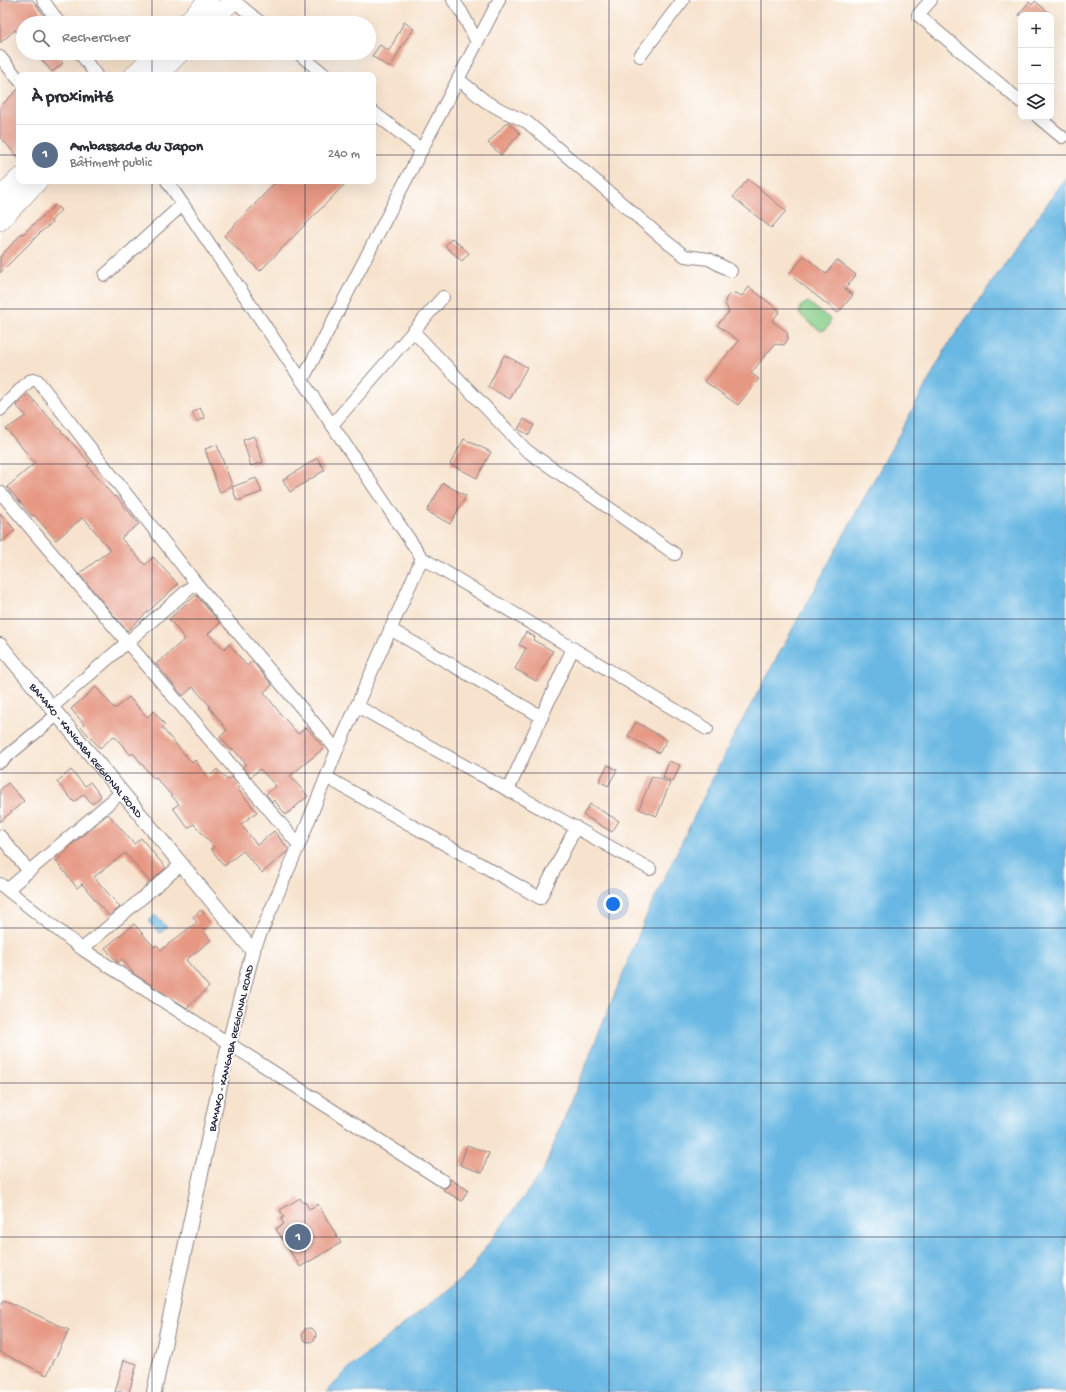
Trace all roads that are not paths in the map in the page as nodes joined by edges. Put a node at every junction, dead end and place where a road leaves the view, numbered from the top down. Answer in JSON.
{"nodes":[{"id":1,"x":43,"y":0,"type":"edge"},
{"id":2,"x":210,"y":0,"type":"edge"},
{"id":3,"x":233,"y":0,"type":"edge"},
{"id":4,"x":453,"y":0,"type":"edge"},
{"id":5,"x":499,"y":0,"type":"edge"},
{"id":6,"x":683,"y":0,"type":"edge"},
{"id":7,"x":931,"y":0,"type":"edge"},
{"id":8,"x":54,"y":16,"type":"edge"},
{"id":9,"x":193,"y":16,"type":"edge"},
{"id":10,"x":217,"y":16,"type":"edge"},
{"id":11,"x":252,"y":16,"type":"edge"},
{"id":12,"x":477,"y":42,"type":"junction"},
{"id":13,"x":640,"y":56,"type":"dead end"},
{"id":14,"x":0,"y":57,"type":"edge"},
{"id":15,"x":85,"y":60,"type":"edge"},
{"id":16,"x":149,"y":60,"type":"edge"},
{"id":17,"x":173,"y":60,"type":"edge"},
{"id":18,"x":307,"y":60,"type":"edge"},
{"id":19,"x":94,"y":72,"type":"edge"},
{"id":20,"x":137,"y":72,"type":"edge"},
{"id":21,"x":161,"y":72,"type":"edge"},
{"id":22,"x":321,"y":72,"type":"edge"},
{"id":23,"x":16,"y":76,"type":"edge"},
{"id":24,"x":458,"y":80,"type":"junction"},
{"id":25,"x":1018,"y":99,"type":"edge"},
{"id":26,"x":376,"y":114,"type":"edge"},
{"id":27,"x":1042,"y":120,"type":"edge"},
{"id":28,"x":1062,"y":137,"type":"dead end"},
{"id":29,"x":422,"y":150,"type":"junction"},
{"id":30,"x":16,"y":181,"type":"edge"},
{"id":31,"x":35,"y":184,"type":"edge"},
{"id":32,"x":169,"y":184,"type":"edge"},
{"id":33,"x":0,"y":198,"type":"edge"},
{"id":34,"x":183,"y":204,"type":"junction"},
{"id":35,"x":0,"y":221,"type":"edge"},
{"id":36,"x":731,"y":271,"type":"dead end"},
{"id":37,"x":105,"y":275,"type":"dead end"},
{"id":38,"x":443,"y":297,"type":"dead end"},
{"id":39,"x":413,"y":332,"type":"junction"},
{"id":40,"x":302,"y":381,"type":"junction"},
{"id":41,"x":0,"y":410,"type":"edge"},
{"id":42,"x":332,"y":425,"type":"junction"},
{"id":43,"x":0,"y":492,"type":"edge"},
{"id":44,"x":675,"y":554,"type":"dead end"},
{"id":45,"x":422,"y":558,"type":"junction"},
{"id":46,"x":196,"y":583,"type":"junction"},
{"id":47,"x":390,"y":630,"type":"junction"},
{"id":48,"x":127,"y":642,"type":"junction"},
{"id":49,"x":0,"y":645,"type":"edge"},
{"id":50,"x":573,"y":648,"type":"junction"},
{"id":51,"x":357,"y":706,"type":"junction"},
{"id":52,"x":55,"y":711,"type":"junction"},
{"id":53,"x":542,"y":717,"type":"junction"},
{"id":54,"x":707,"y":729,"type":"dead end"},
{"id":55,"x":337,"y":750,"type":"junction"},
{"id":56,"x":0,"y":762,"type":"edge"},
{"id":57,"x":326,"y":777,"type":"junction"},
{"id":58,"x":508,"y":790,"type":"junction"},
{"id":59,"x":122,"y":792,"type":"junction"},
{"id":60,"x":576,"y":827,"type":"junction"},
{"id":61,"x":0,"y":836,"type":"edge"},
{"id":62,"x":299,"y":846,"type":"junction"},
{"id":63,"x":182,"y":864,"type":"junction"},
{"id":64,"x":650,"y":869,"type":"dead end"},
{"id":65,"x":29,"y":871,"type":"junction"},
{"id":66,"x":4,"y":887,"type":"edge"},
{"id":67,"x":82,"y":949,"type":"junction"},
{"id":68,"x":253,"y":951,"type":"junction"},
{"id":69,"x":229,"y":1043,"type":"junction"},
{"id":70,"x":443,"y":1181,"type":"dead end"},
{"id":71,"x":154,"y":1392,"type":"edge"}],
"edges":[{"from":1,"to":8,"type":"street"},
{"from":2,"to":9,"type":"highway"},
{"from":3,"to":10,"type":"highway"},
{"from":3,"to":11,"type":"street"},
{"from":4,"to":12,"type":"street"},
{"from":5,"to":12,"type":"street"},
{"from":6,"to":13,"type":"street"},
{"from":7,"to":25,"type":"street"},
{"from":12,"to":24,"type":"street"},
{"from":14,"to":23,"type":"street"},
{"from":15,"to":19,"type":"street"},
{"from":16,"to":20,"type":"highway"},
{"from":17,"to":21,"type":"highway"},
{"from":18,"to":22,"type":"street"},
{"from":24,"to":29,"type":"street"},
{"from":24,"to":36,"type":"street"},
{"from":26,"to":29,"type":"street"},
{"from":27,"to":28,"type":"street"},
{"from":29,"to":40,"type":"street"},
{"from":30,"to":33,"type":"highway"},
{"from":31,"to":35,"type":"highway"},
{"from":32,"to":34,"type":"street"},
{"from":34,"to":37,"type":"street"},
{"from":34,"to":40,"type":"street"},
{"from":38,"to":39,"type":"street"},
{"from":39,"to":42,"type":"street"},
{"from":39,"to":44,"type":"street"},
{"from":40,"to":42,"type":"street"},
{"from":41,"to":46,"type":"street"},
{"from":42,"to":45,"type":"street"},
{"from":43,"to":48,"type":"street"},
{"from":45,"to":47,"type":"street"},
{"from":45,"to":50,"type":"street"},
{"from":46,"to":48,"type":"street"},
{"from":46,"to":55,"type":"street"},
{"from":47,"to":51,"type":"street"},
{"from":47,"to":53,"type":"street"},
{"from":48,"to":52,"type":"street"},
{"from":48,"to":62,"type":"street"},
{"from":49,"to":52,"type":"street","name":"BAMAKO - KANGABA REGIONAL ROAD"},
{"from":50,"to":53,"type":"street"},
{"from":50,"to":54,"type":"street"},
{"from":51,"to":55,"type":"street"},
{"from":51,"to":58,"type":"street"},
{"from":52,"to":56,"type":"street"},
{"from":52,"to":59,"type":"street","name":"BAMAKO - KANGABA REGIONAL ROAD"},
{"from":53,"to":58,"type":"street"},
{"from":55,"to":57,"type":"street"},
{"from":57,"to":60,"type":"street"},
{"from":57,"to":62,"type":"street"},
{"from":58,"to":60,"type":"street"},
{"from":59,"to":63,"type":"street","name":"BAMAKO - KANGABA REGIONAL ROAD"},
{"from":59,"to":65,"type":"street"},
{"from":60,"to":64,"type":"street"},
{"from":61,"to":65,"type":"street"},
{"from":62,"to":68,"type":"street"},
{"from":63,"to":67,"type":"street"},
{"from":63,"to":68,"type":"street","name":"BAMAKO - KANGABA REGIONAL ROAD"},
{"from":65,"to":66,"type":"street"},
{"from":66,"to":67,"type":"street"},
{"from":67,"to":69,"type":"street"},
{"from":68,"to":69,"type":"street","name":"BAMAKO - KANGABA REGIONAL ROAD"},
{"from":69,"to":70,"type":"street"},
{"from":69,"to":71,"type":"street","name":"BAMAKO - KANGABA REGIONAL ROAD"}]}
